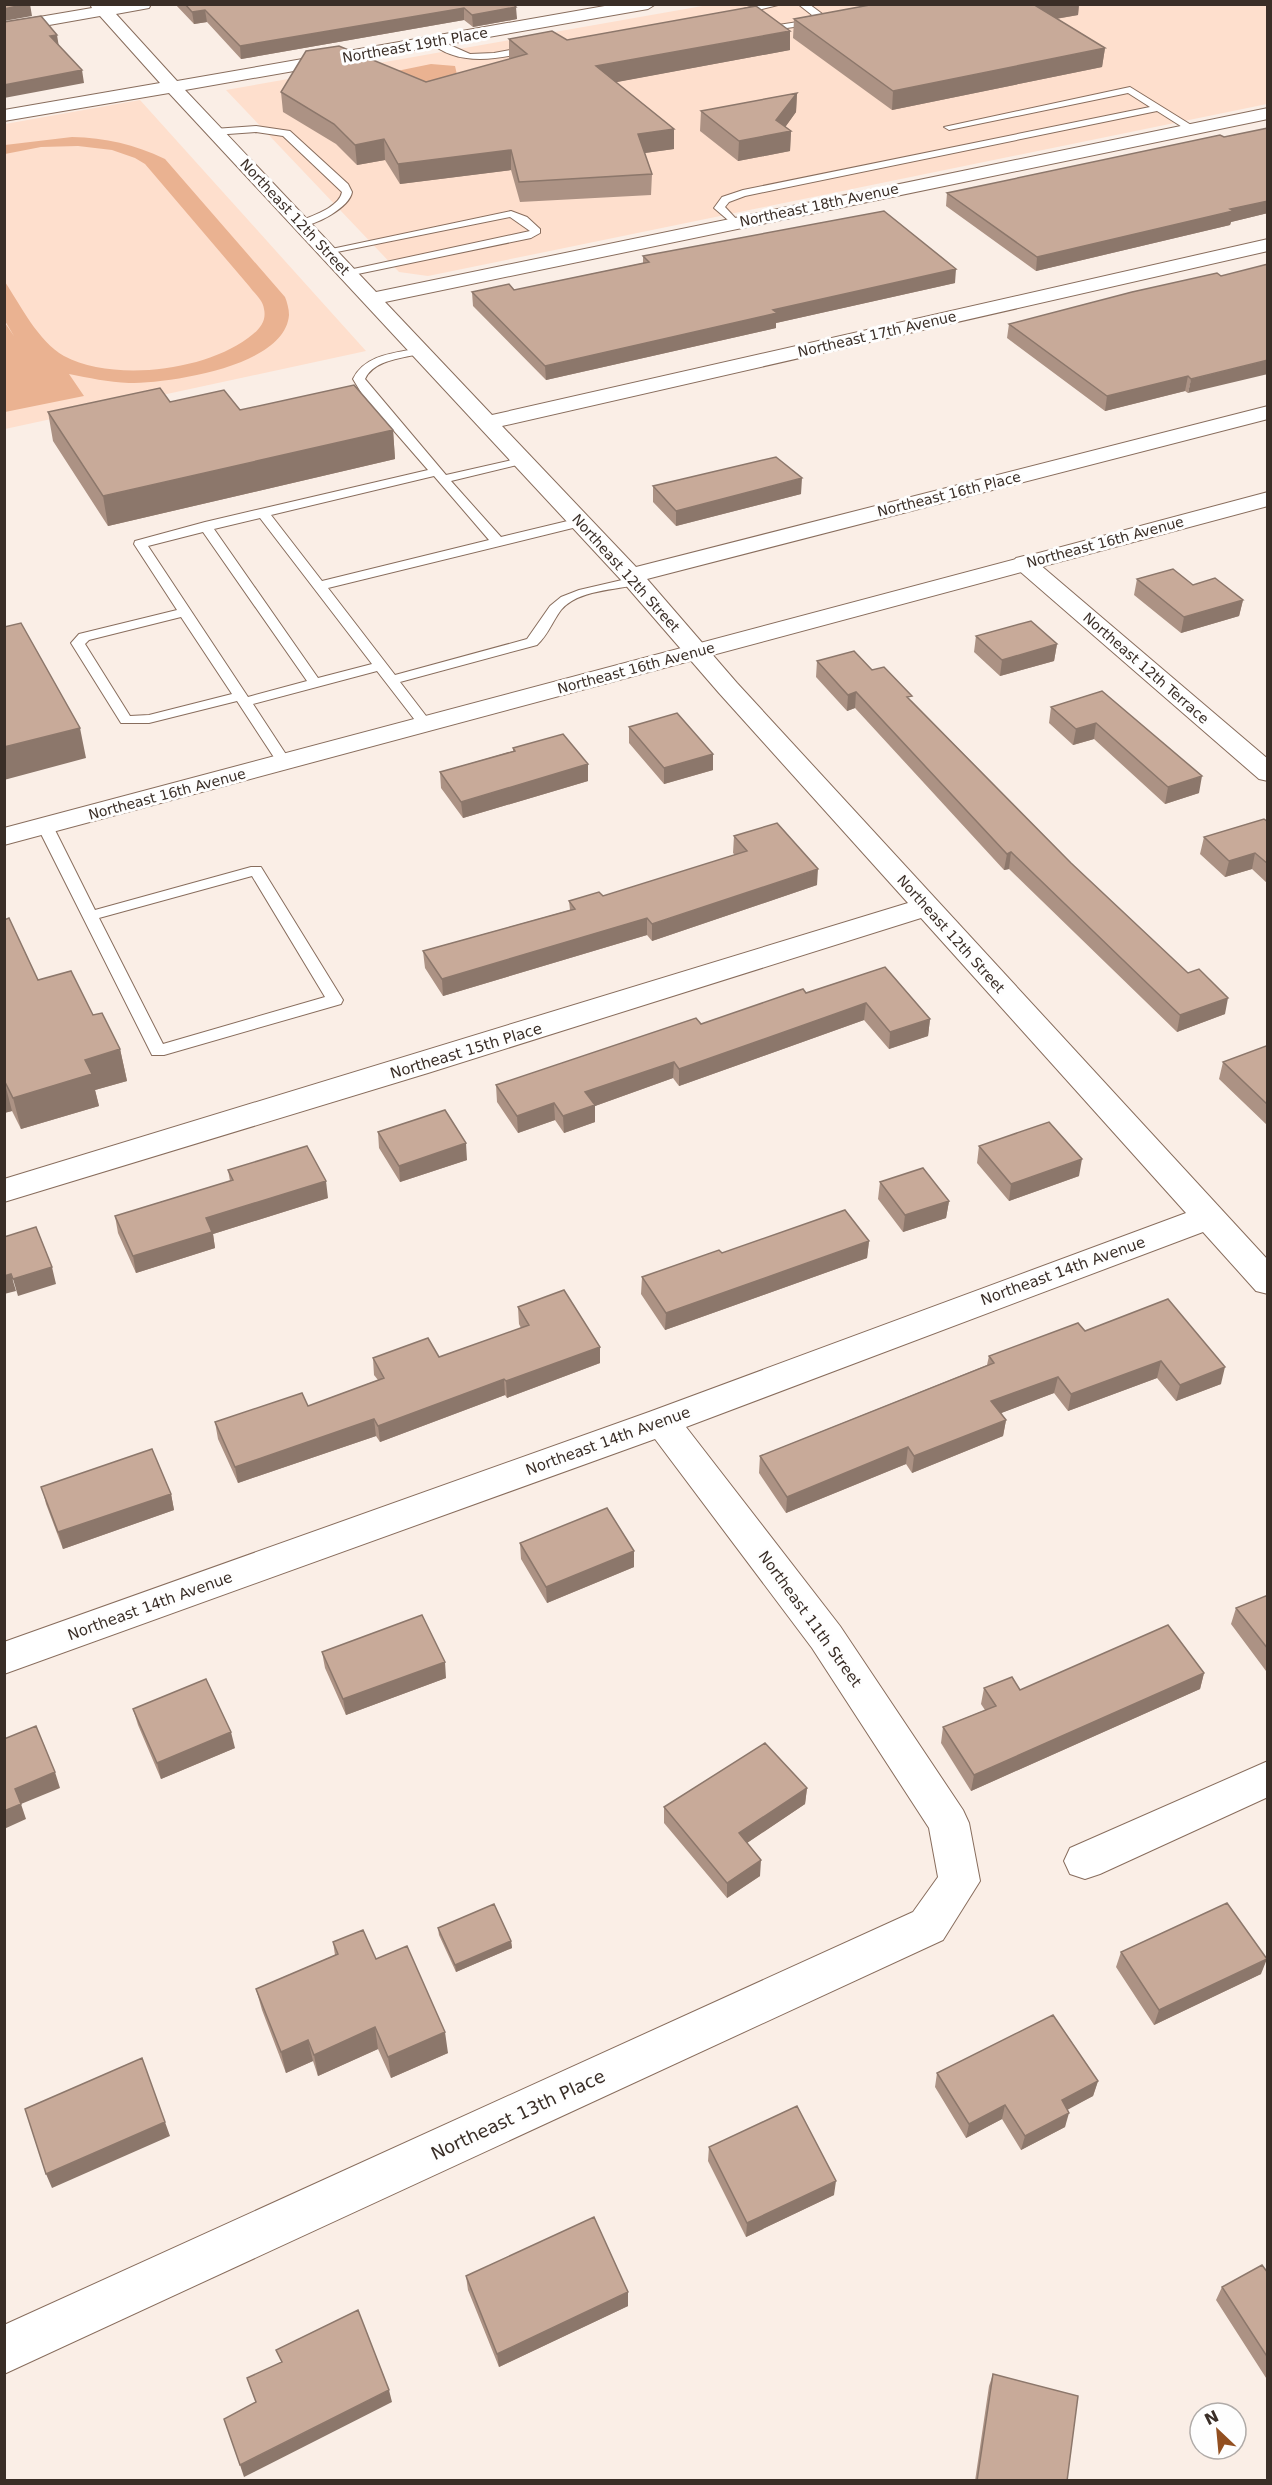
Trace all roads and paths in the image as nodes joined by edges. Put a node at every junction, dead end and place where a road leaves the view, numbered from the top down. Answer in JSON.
{"nodes":[{"id":1,"x":143,"y":4,"type":"edge"},
{"id":2,"x":648,"y":4,"type":"edge"},
{"id":3,"x":778,"y":4,"type":"edge"},
{"id":4,"x":802,"y":4,"type":"edge"},
{"id":5,"x":101,"y":8,"type":"edge"},
{"id":6,"x":720,"y":15,"type":"edge"},
{"id":7,"x":4,"y":27,"type":"edge"},
{"id":8,"x":775,"y":28,"type":"edge"},
{"id":9,"x":434,"y":41,"type":"junction"},
{"id":10,"x":545,"y":47,"type":"edge"},
{"id":11,"x":172,"y":87,"type":"junction"},
{"id":12,"x":1158,"y":108,"type":"junction"},
{"id":13,"x":1268,"y":113,"type":"edge"},
{"id":14,"x":4,"y":116,"type":"edge"},
{"id":15,"x":1191,"y":128,"type":"junction"},
{"id":16,"x":214,"y":132,"type":"junction"},
{"id":17,"x":975,"y":145,"type":"junction"},
{"id":18,"x":735,"y":223,"type":"junction"},
{"id":19,"x":302,"y":224,"type":"junction"},
{"id":20,"x":1268,"y":246,"type":"edge"},
{"id":21,"x":327,"y":251,"type":"junction"},
{"id":22,"x":348,"y":273,"type":"junction"},
{"id":23,"x":371,"y":299,"type":"junction"},
{"id":24,"x":420,"y":351,"type":"junction"},
{"id":25,"x":1268,"y":412,"type":"edge"},
{"id":26,"x":486,"y":423,"type":"junction"},
{"id":27,"x":521,"y":460,"type":"junction"},
{"id":28,"x":440,"y":476,"type":"junction"},
{"id":29,"x":1268,"y":499,"type":"edge"},
{"id":30,"x":263,"y":513,"type":"junction"},
{"id":31,"x":580,"y":522,"type":"junction"},
{"id":32,"x":204,"y":526,"type":"junction"},
{"id":33,"x":498,"y":542,"type":"junction"},
{"id":34,"x":1024,"y":563,"type":"junction"},
{"id":35,"x":633,"y":578,"type":"junction"},
{"id":36,"x":320,"y":586,"type":"junction"},
{"id":37,"x":185,"y":612,"type":"junction"},
{"id":38,"x":695,"y":652,"type":"junction"},
{"id":39,"x":381,"y":666,"type":"junction"},
{"id":40,"x":392,"y":680,"type":"junction"},
{"id":41,"x":315,"y":683,"type":"junction"},
{"id":42,"x":242,"y":699,"type":"junction"},
{"id":43,"x":426,"y":724,"type":"junction"},
{"id":44,"x":284,"y":762,"type":"junction"},
{"id":45,"x":1268,"y":773,"type":"edge"},
{"id":46,"x":45,"y":826,"type":"junction"},
{"id":47,"x":4,"y":837,"type":"edge"},
{"id":48,"x":926,"y":907,"type":"junction"},
{"id":49,"x":90,"y":916,"type":"junction"},
{"id":50,"x":4,"y":1191,"type":"edge"},
{"id":51,"x":1208,"y":1217,"type":"junction"},
{"id":52,"x":1268,"y":1282,"type":"edge"},
{"id":53,"x":662,"y":1422,"type":"junction"},
{"id":54,"x":4,"y":1658,"type":"edge"},
{"id":55,"x":1268,"y":1778,"type":"edge"},
{"id":56,"x":949,"y":1823,"type":"joint"},
{"id":57,"x":1084,"y":1861,"type":"dead end"},
{"id":58,"x":4,"y":2350,"type":"edge"}],
"edges":[{"from":1,"to":5,"type":"street"},
{"from":2,"to":9,"type":"street","name":"Northeast 19th Place"},
{"from":3,"to":6,"type":"lane"},
{"from":4,"to":8,"type":"lane"},
{"from":5,"to":7,"type":"street"},
{"from":5,"to":11,"type":"street","name":"Northeast 12th Street"},
{"from":9,"to":10,"type":"lane"},
{"from":9,"to":11,"type":"street","name":"Northeast 19th Place"},
{"from":11,"to":14,"type":"street","name":"Northeast 19th Place"},
{"from":11,"to":16,"type":"street","name":"Northeast 12th Street"},
{"from":12,"to":15,"type":"lane"},
{"from":12,"to":17,"type":"lane"},
{"from":12,"to":17,"type":"lane"},
{"from":13,"to":15,"type":"street","name":"Northeast 18th Avenue"},
{"from":15,"to":18,"type":"street","name":"Northeast 18th Avenue"},
{"from":16,"to":19,"type":"street","name":"Northeast 12th Street"},
{"from":16,"to":19,"type":"lane"},
{"from":17,"to":18,"type":"lane"},
{"from":18,"to":23,"type":"street","name":"Northeast 18th Avenue"},
{"from":19,"to":21,"type":"street","name":"Northeast 12th Street"},
{"from":20,"to":26,"type":"street","name":"Northeast 17th Avenue"},
{"from":21,"to":22,"type":"street","name":"Northeast 12th Street"},
{"from":21,"to":22,"type":"lane"},
{"from":22,"to":23,"type":"street","name":"Northeast 12th Street"},
{"from":23,"to":24,"type":"street","name":"Northeast 12th Street"},
{"from":24,"to":26,"type":"street","name":"Northeast 12th Street"},
{"from":24,"to":28,"type":"lane"},
{"from":25,"to":35,"type":"street","name":"Northeast 16th Place"},
{"from":26,"to":27,"type":"street","name":"Northeast 12th Street"},
{"from":27,"to":28,"type":"lane"},
{"from":27,"to":31,"type":"street","name":"Northeast 12th Street"},
{"from":28,"to":30,"type":"lane"},
{"from":28,"to":33,"type":"lane"},
{"from":29,"to":34,"type":"street","name":"Northeast 16th Avenue"},
{"from":30,"to":32,"type":"lane"},
{"from":30,"to":36,"type":"lane"},
{"from":31,"to":33,"type":"lane"},
{"from":31,"to":35,"type":"street","name":"Northeast 12th Street"},
{"from":32,"to":37,"type":"lane"},
{"from":32,"to":41,"type":"lane"},
{"from":33,"to":36,"type":"lane"},
{"from":34,"to":38,"type":"street","name":"Northeast 16th Avenue"},
{"from":34,"to":45,"type":"street","name":"Northeast 12th Terrace"},
{"from":35,"to":38,"type":"street","name":"Northeast 12th Street"},
{"from":35,"to":40,"type":"lane"},
{"from":36,"to":39,"type":"lane"},
{"from":37,"to":42,"type":"lane"},
{"from":37,"to":42,"type":"lane"},
{"from":38,"to":43,"type":"street","name":"Northeast 16th Avenue"},
{"from":38,"to":48,"type":"street","name":"Northeast 12th Street"},
{"from":39,"to":40,"type":"lane"},
{"from":39,"to":41,"type":"lane"},
{"from":40,"to":43,"type":"lane"},
{"from":41,"to":42,"type":"lane"},
{"from":42,"to":44,"type":"lane"},
{"from":43,"to":44,"type":"street","name":"Northeast 16th Avenue"},
{"from":44,"to":46,"type":"street","name":"Northeast 16th Avenue"},
{"from":46,"to":47,"type":"street","name":"Northeast 16th Avenue"},
{"from":46,"to":49,"type":"lane"},
{"from":48,"to":50,"type":"street","name":"Northeast 15th Place"},
{"from":48,"to":51,"type":"street","name":"Northeast 12th Street"},
{"from":49,"to":49,"type":"lane"},
{"from":51,"to":52,"type":"street","name":"Northeast 12th Street"},
{"from":51,"to":53,"type":"street","name":"Northeast 14th Avenue"},
{"from":53,"to":54,"type":"street","name":"Northeast 14th Avenue"},
{"from":53,"to":56,"type":"street","name":"Northeast 11th Street"},
{"from":55,"to":57,"type":"street"},
{"from":56,"to":58,"type":"street","name":"Northeast 13th Place"}]}
